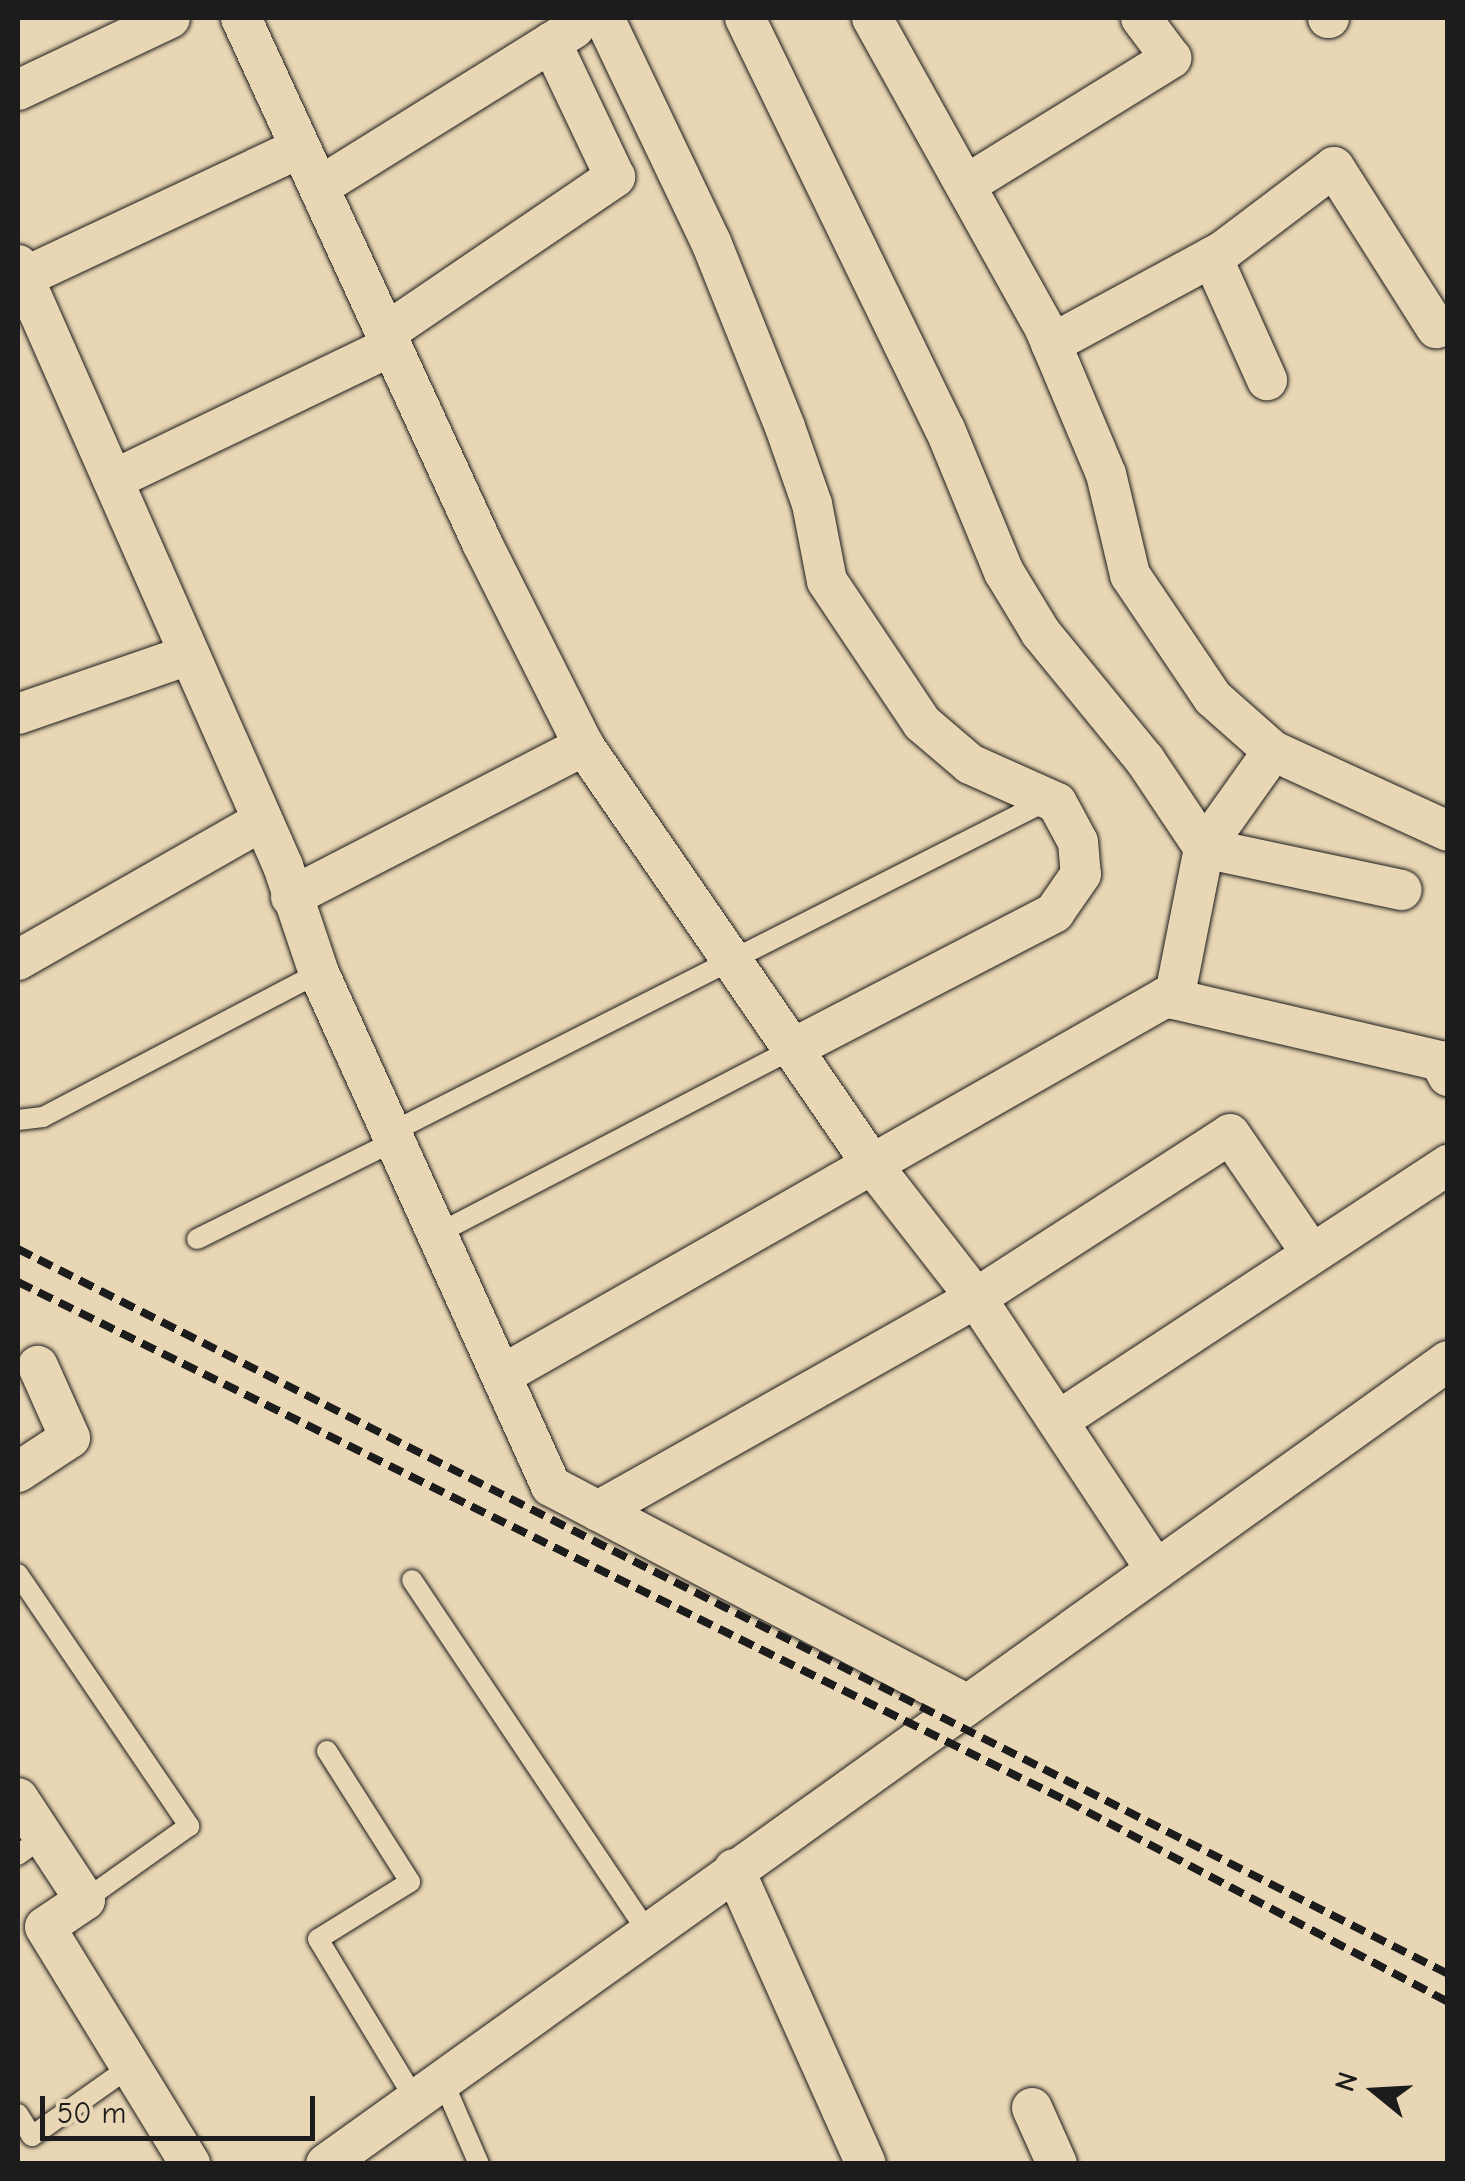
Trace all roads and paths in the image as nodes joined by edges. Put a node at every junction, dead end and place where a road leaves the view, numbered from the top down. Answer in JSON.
{"nodes":[{"id":1,"x":170,"y":18,"type":"edge"},
{"id":2,"x":241,"y":18,"type":"edge"},
{"id":3,"x":590,"y":18,"type":"edge"},
{"id":4,"x":604,"y":18,"type":"edge"},
{"id":5,"x":744,"y":18,"type":"edge"},
{"id":6,"x":872,"y":18,"type":"edge"},
{"id":7,"x":1141,"y":18,"type":"edge"},
{"id":8,"x":551,"y":42,"type":"junction"},
{"id":9,"x":18,"y":90,"type":"edge"},
{"id":10,"x":300,"y":148,"type":"junction"},
{"id":11,"x":969,"y":184,"type":"junction"},
{"id":12,"x":319,"y":187,"type":"junction"},
{"id":13,"x":1212,"y":256,"type":"junction"},
{"id":14,"x":19,"y":274,"type":"edge"},
{"id":15,"x":1436,"y":328,"type":"dead end"},
{"id":16,"x":389,"y":339,"type":"junction"},
{"id":17,"x":1051,"y":344,"type":"junction"},
{"id":18,"x":1268,"y":380,"type":"dead end"},
{"id":19,"x":113,"y":480,"type":"junction"},
{"id":20,"x":188,"y":655,"type":"junction"},
{"id":21,"x":18,"y":714,"type":"edge"},
{"id":22,"x":584,"y":746,"type":"junction"},
{"id":23,"x":1273,"y":751,"type":"junction"},
{"id":24,"x":1050,"y":799,"type":"junction"},
{"id":25,"x":262,"y":821,"type":"junction"},
{"id":26,"x":1448,"y":831,"type":"edge"},
{"id":27,"x":1204,"y":848,"type":"junction"},
{"id":28,"x":1402,"y":890,"type":"dead end"},
{"id":29,"x":291,"y":897,"type":"junction"},
{"id":30,"x":18,"y":960,"type":"edge"},
{"id":31,"x":732,"y":961,"type":"junction"},
{"id":32,"x":318,"y":974,"type":"junction"},
{"id":33,"x":1174,"y":999,"type":"junction"},
{"id":34,"x":792,"y":1049,"type":"junction"},
{"id":35,"x":1448,"y":1076,"type":"edge"},
{"id":36,"x":18,"y":1120,"type":"edge"},
{"id":37,"x":394,"y":1136,"type":"junction"},
{"id":38,"x":1448,"y":1165,"type":"edge"},
{"id":39,"x":874,"y":1167,"type":"junction"},
{"id":40,"x":437,"y":1234,"type":"junction"},
{"id":41,"x":197,"y":1239,"type":"dead end"},
{"id":42,"x":1312,"y":1254,"type":"junction"},
{"id":43,"x":976,"y":1298,"type":"junction"},
{"id":44,"x":1448,"y":1361,"type":"edge"},
{"id":45,"x":38,"y":1366,"type":"dead end"},
{"id":46,"x":502,"y":1375,"type":"junction"},
{"id":47,"x":1058,"y":1421,"type":"junction"},
{"id":48,"x":18,"y":1472,"type":"edge"},
{"id":49,"x":598,"y":1510,"type":"junction"},
{"id":50,"x":1156,"y":1570,"type":"junction"},
{"id":51,"x":18,"y":1574,"type":"edge"},
{"id":52,"x":412,"y":1580,"type":"dead end"},
{"id":53,"x":968,"y":1704,"type":"junction"},
{"id":54,"x":326,"y":1751,"type":"dead end"},
{"id":55,"x":18,"y":1798,"type":"edge"},
{"id":56,"x":30,"y":1845,"type":"edge"},
{"id":57,"x":734,"y":1868,"type":"junction"},
{"id":58,"x":85,"y":1900,"type":"junction"},
{"id":59,"x":648,"y":1932,"type":"junction"},
{"id":60,"x":134,"y":2064,"type":"junction"},
{"id":61,"x":428,"y":2089,"type":"junction"},
{"id":62,"x":1032,"y":2108,"type":"dead end"},
{"id":63,"x":18,"y":2114,"type":"edge"},
{"id":64,"x":190,"y":2164,"type":"edge"},
{"id":65,"x":326,"y":2164,"type":"edge"},
{"id":66,"x":479,"y":2164,"type":"edge"},
{"id":67,"x":866,"y":2164,"type":"edge"},
{"id":68,"x":1057,"y":2164,"type":"edge"}],
"edges":[{"from":1,"to":9,"type":"street"},
{"from":2,"to":10,"type":"street"},
{"from":3,"to":8,"type":"street"},
{"from":4,"to":24,"type":"street"},
{"from":5,"to":27,"type":"street"},
{"from":6,"to":11,"type":"street"},
{"from":7,"to":11,"type":"street"},
{"from":8,"to":12,"type":"street"},
{"from":8,"to":16,"type":"street"},
{"from":10,"to":12,"type":"street"},
{"from":10,"to":14,"type":"street"},
{"from":11,"to":17,"type":"street"},
{"from":12,"to":16,"type":"street"},
{"from":13,"to":15,"type":"street"},
{"from":13,"to":17,"type":"street"},
{"from":13,"to":18,"type":"street"},
{"from":14,"to":19,"type":"street"},
{"from":16,"to":19,"type":"street"},
{"from":16,"to":22,"type":"street"},
{"from":17,"to":23,"type":"street"},
{"from":19,"to":20,"type":"street"},
{"from":20,"to":21,"type":"street"},
{"from":20,"to":25,"type":"street"},
{"from":22,"to":29,"type":"street"},
{"from":22,"to":31,"type":"street"},
{"from":23,"to":26,"type":"street"},
{"from":23,"to":27,"type":"street"},
{"from":24,"to":31,"type":"lane"},
{"from":24,"to":34,"type":"street"},
{"from":25,"to":29,"type":"street"},
{"from":25,"to":30,"type":"street"},
{"from":27,"to":28,"type":"street"},
{"from":27,"to":33,"type":"street"},
{"from":29,"to":32,"type":"street"},
{"from":31,"to":34,"type":"street"},
{"from":31,"to":37,"type":"lane"},
{"from":32,"to":36,"type":"lane"},
{"from":32,"to":37,"type":"street"},
{"from":33,"to":35,"type":"street"},
{"from":33,"to":39,"type":"street"},
{"from":34,"to":39,"type":"street"},
{"from":34,"to":40,"type":"lane"},
{"from":37,"to":40,"type":"street"},
{"from":37,"to":41,"type":"lane"},
{"from":38,"to":42,"type":"street"},
{"from":39,"to":43,"type":"street"},
{"from":39,"to":46,"type":"street"},
{"from":40,"to":46,"type":"street"},
{"from":42,"to":43,"type":"street"},
{"from":42,"to":47,"type":"street"},
{"from":43,"to":47,"type":"street"},
{"from":43,"to":49,"type":"street"},
{"from":44,"to":50,"type":"street"},
{"from":45,"to":48,"type":"street"},
{"from":46,"to":49,"type":"street"},
{"from":47,"to":50,"type":"street"},
{"from":49,"to":53,"type":"street"},
{"from":50,"to":53,"type":"street"},
{"from":51,"to":58,"type":"lane"},
{"from":52,"to":59,"type":"lane"},
{"from":53,"to":57,"type":"street"},
{"from":54,"to":61,"type":"lane"},
{"from":55,"to":56,"type":"street"},
{"from":56,"to":58,"type":"street"},
{"from":57,"to":59,"type":"street"},
{"from":57,"to":67,"type":"street"},
{"from":58,"to":60,"type":"street"},
{"from":59,"to":61,"type":"street"},
{"from":60,"to":63,"type":"lane"},
{"from":60,"to":64,"type":"street"},
{"from":61,"to":65,"type":"street"},
{"from":61,"to":66,"type":"lane"},
{"from":62,"to":68,"type":"street"}]}
